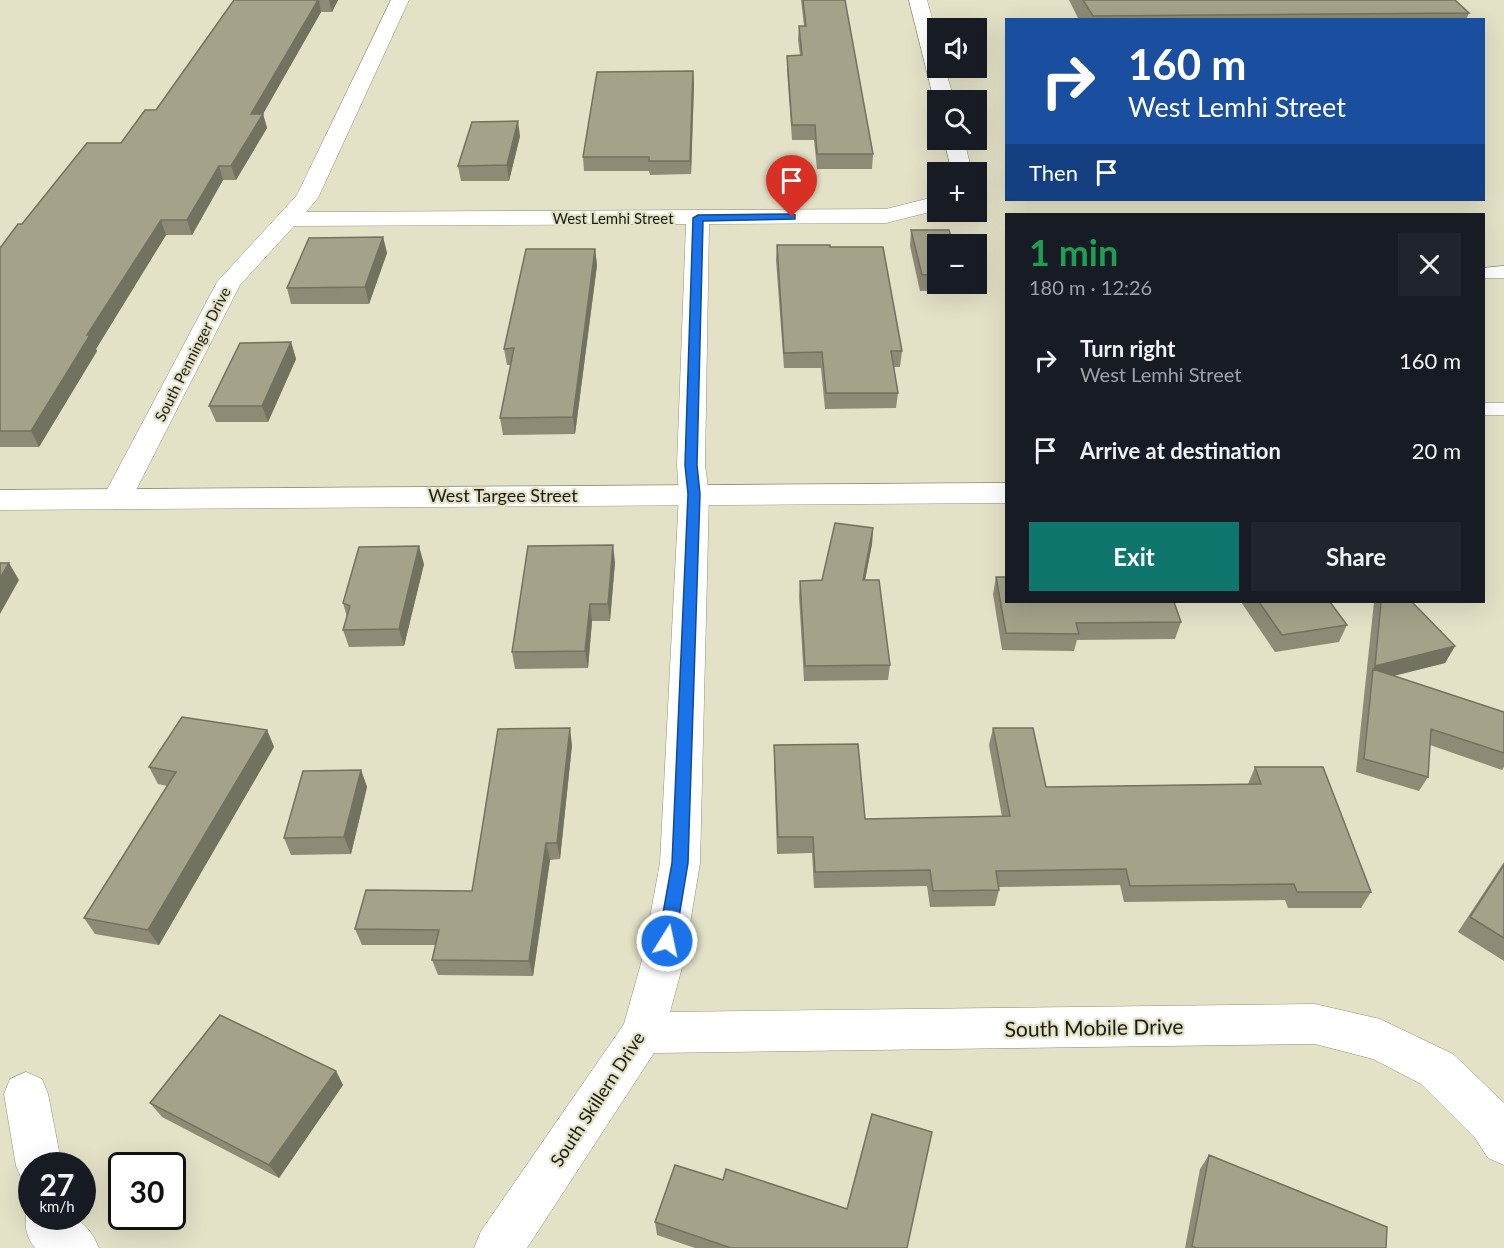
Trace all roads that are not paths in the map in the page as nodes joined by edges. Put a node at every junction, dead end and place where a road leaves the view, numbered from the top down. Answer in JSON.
{"nodes":[{"id":1,"x":400,"y":0,"type":"edge"},
{"id":2,"x":918,"y":0,"type":"edge"},
{"id":3,"x":941,"y":90,"type":"edge"},
{"id":4,"x":927,"y":206,"type":"edge"},
{"id":5,"x":698,"y":218,"type":"junction"},
{"id":6,"x":287,"y":219,"type":"junction"},
{"id":7,"x":1485,"y":273,"type":"edge"},
{"id":8,"x":1504,"y":273,"type":"edge"},
{"id":9,"x":1504,"y":409,"type":"edge"},
{"id":10,"x":1485,"y":410,"type":"edge"},
{"id":11,"x":1005,"y":493,"type":"edge"},
{"id":12,"x":694,"y":494,"type":"junction"},
{"id":13,"x":117,"y":499,"type":"junction"},
{"id":14,"x":0,"y":500,"type":"edge"},
{"id":15,"x":643,"y":1033,"type":"junction"},
{"id":16,"x":26,"y":1094,"type":"dead end"},
{"id":17,"x":1504,"y":1142,"type":"edge"},
{"id":18,"x":36,"y":1152,"type":"edge"},
{"id":19,"x":52,"y":1230,"type":"edge"},
{"id":20,"x":75,"y":1248,"type":"edge"},
{"id":21,"x":498,"y":1248,"type":"edge"}],
"edges":[{"from":1,"to":6,"type":"street","name":"South Penninger Drive"},
{"from":2,"to":3,"type":"street"},
{"from":4,"to":5,"type":"street","name":"West Lemhi Street"},
{"from":5,"to":6,"type":"street","name":"West Lemhi Street"},
{"from":5,"to":12,"type":"street","name":"South Skillern Drive"},
{"from":6,"to":13,"type":"street","name":"South Penninger Drive"},
{"from":7,"to":8,"type":"lane"},
{"from":9,"to":10,"type":"lane"},
{"from":11,"to":12,"type":"street","name":"West Targee Street"},
{"from":12,"to":13,"type":"street","name":"West Targee Street"},
{"from":12,"to":15,"type":"street","name":"South Skillern Drive"},
{"from":13,"to":14,"type":"street","name":"West Targee Street"},
{"from":15,"to":17,"type":"street","name":"South Mobile Drive"},
{"from":15,"to":21,"type":"street","name":"South Skillern Drive"},
{"from":16,"to":18,"type":"street"},
{"from":19,"to":20,"type":"street"}]}
